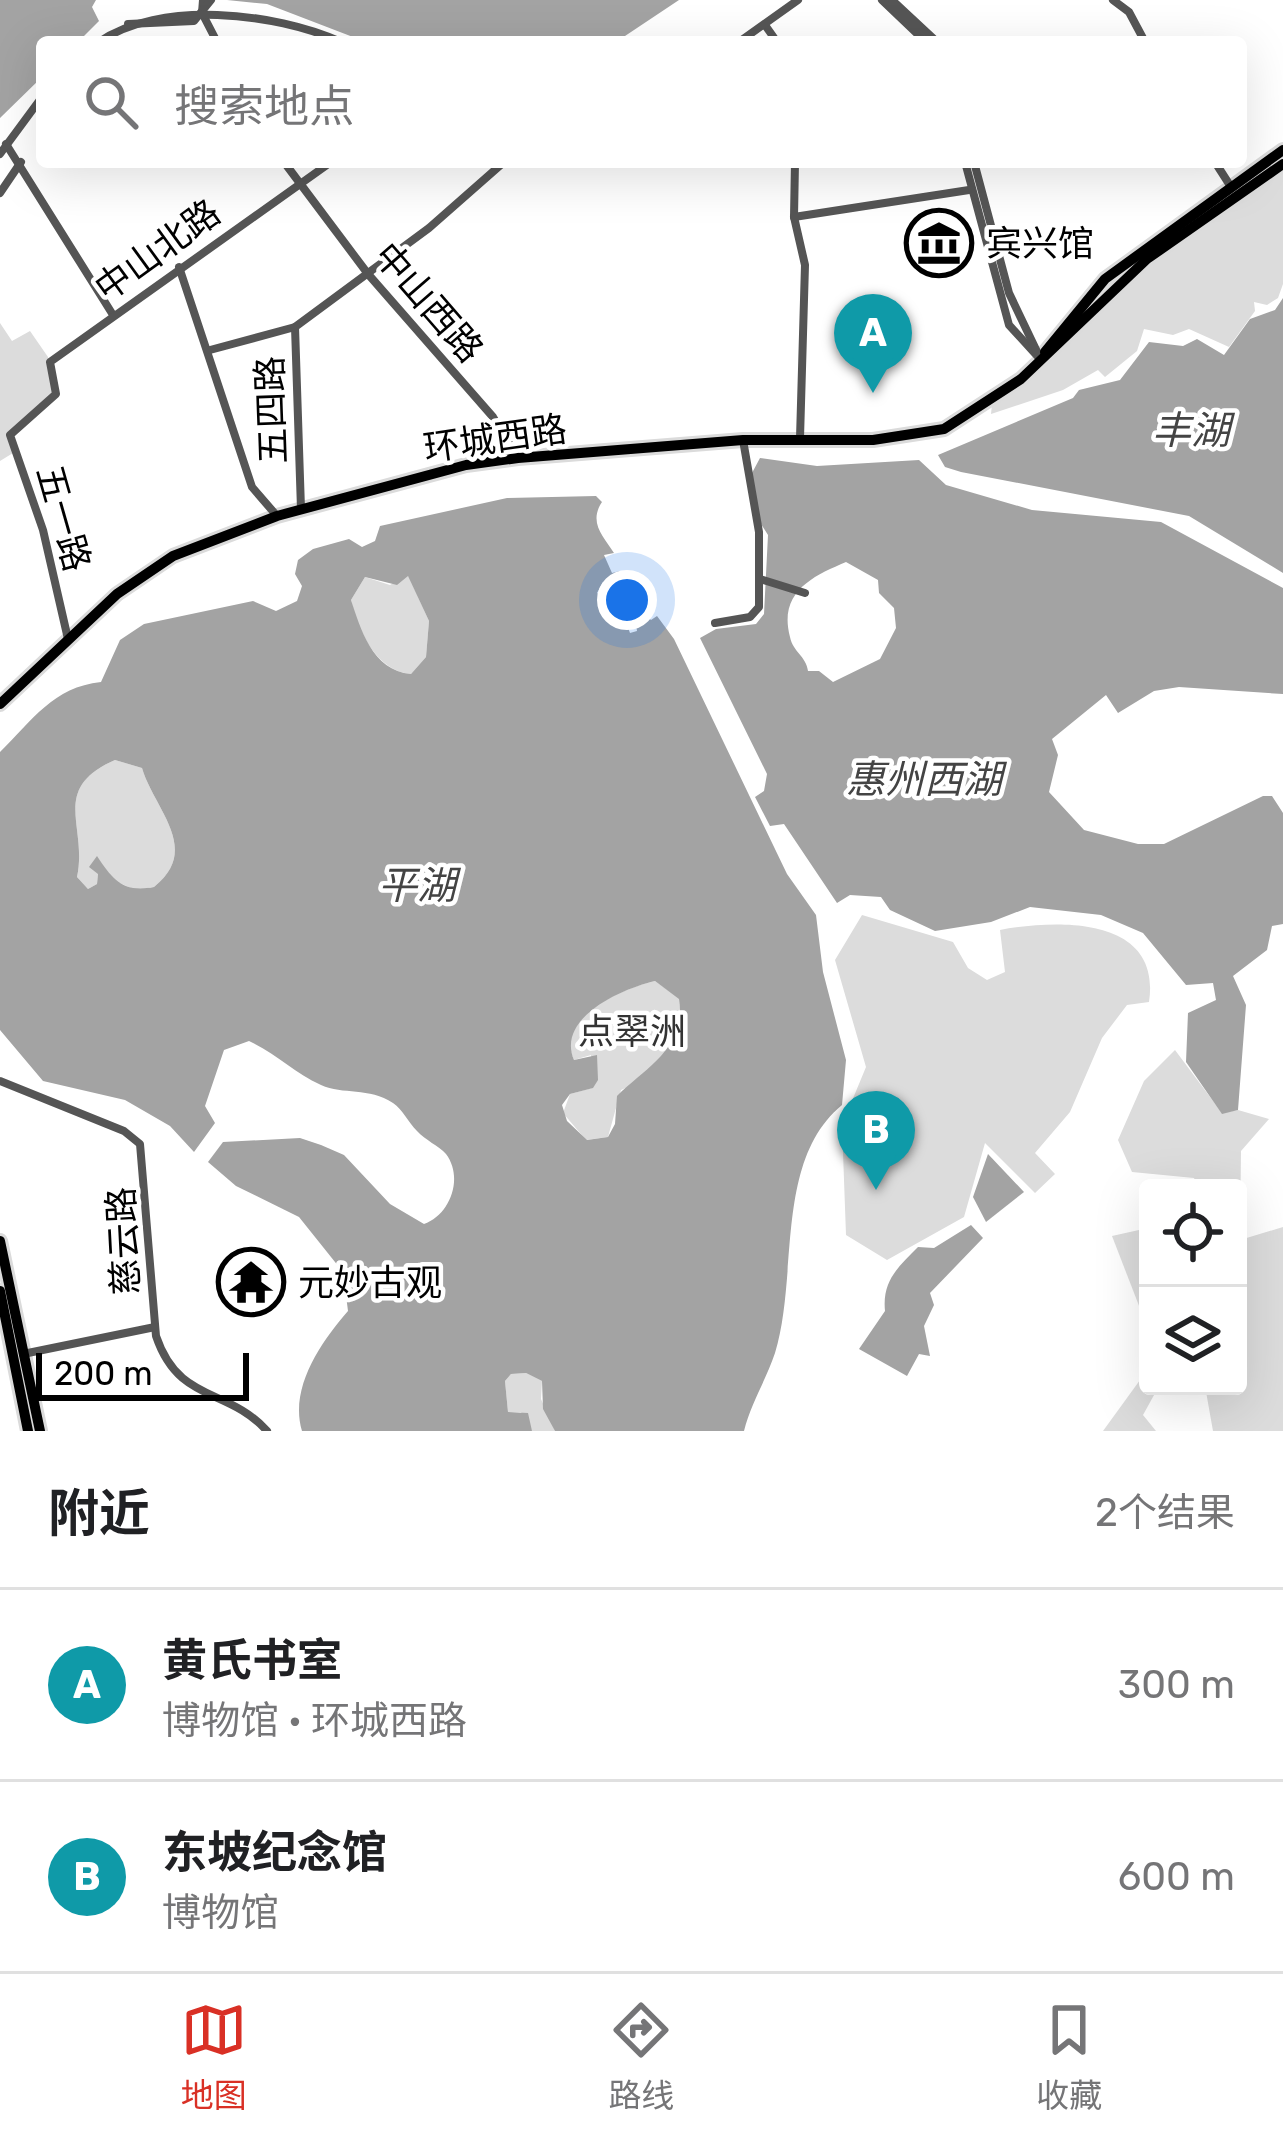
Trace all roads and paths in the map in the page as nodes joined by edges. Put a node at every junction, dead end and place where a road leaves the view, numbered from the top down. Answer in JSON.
{"nodes":[{"id":1,"x":207,"y":0,"type":"edge"},
{"id":2,"x":798,"y":0,"type":"edge"},
{"id":3,"x":882,"y":0,"type":"edge"},
{"id":4,"x":892,"y":0,"type":"edge"},
{"id":5,"x":1113,"y":0,"type":"edge"},
{"id":6,"x":202,"y":13,"type":"junction"},
{"id":7,"x":765,"y":25,"type":"junction"},
{"id":8,"x":108,"y":36,"type":"edge"},
{"id":9,"x":214,"y":36,"type":"edge"},
{"id":10,"x":325,"y":36,"type":"edge"},
{"id":11,"x":748,"y":36,"type":"edge"},
{"id":12,"x":773,"y":36,"type":"edge"},
{"id":13,"x":920,"y":36,"type":"edge"},
{"id":14,"x":931,"y":36,"type":"edge"},
{"id":15,"x":1142,"y":36,"type":"edge"},
{"id":16,"x":36,"y":105,"type":"edge"},
{"id":17,"x":6,"y":144,"type":"junction"},
{"id":18,"x":1283,"y":150,"type":"edge"},
{"id":19,"x":0,"y":154,"type":"edge"},
{"id":20,"x":21,"y":162,"type":"junction"},
{"id":21,"x":1283,"y":164,"type":"edge"},
{"id":22,"x":287,"y":168,"type":"edge"},
{"id":23,"x":321,"y":168,"type":"edge"},
{"id":24,"x":497,"y":168,"type":"edge"},
{"id":25,"x":795,"y":168,"type":"edge"},
{"id":26,"x":966,"y":168,"type":"edge"},
{"id":27,"x":976,"y":168,"type":"edge"},
{"id":28,"x":1219,"y":168,"type":"edge"},
{"id":29,"x":296,"y":183,"type":"junction"},
{"id":30,"x":1232,"y":188,"type":"junction"},
{"id":31,"x":969,"y":190,"type":"junction"},
{"id":32,"x":0,"y":193,"type":"edge"},
{"id":33,"x":794,"y":218,"type":"junction"},
{"id":34,"x":178,"y":268,"type":"junction"},
{"id":35,"x":368,"y":274,"type":"junction"},
{"id":36,"x":112,"y":315,"type":"junction"},
{"id":37,"x":295,"y":327,"type":"junction"},
{"id":38,"x":210,"y":350,"type":"junction"},
{"id":39,"x":1041,"y":360,"type":"junction"},
{"id":40,"x":50,"y":362,"type":"joint"},
{"id":41,"x":800,"y":438,"type":"junction"},
{"id":42,"x":743,"y":440,"type":"junction"},
{"id":43,"x":518,"y":458,"type":"junction"},
{"id":44,"x":301,"y":511,"type":"junction"},
{"id":45,"x":277,"y":516,"type":"junction"},
{"id":46,"x":760,"y":579,"type":"junction"},
{"id":47,"x":805,"y":593,"type":"dead end"},
{"id":48,"x":715,"y":623,"type":"dead end"},
{"id":49,"x":68,"y":639,"type":"junction"},
{"id":50,"x":0,"y":704,"type":"edge"},
{"id":51,"x":0,"y":1081,"type":"edge"},
{"id":52,"x":0,"y":1240,"type":"edge"},
{"id":53,"x":0,"y":1291,"type":"edge"},
{"id":54,"x":155,"y":1327,"type":"junction"},
{"id":55,"x":23,"y":1354,"type":"junction"},
{"id":56,"x":28,"y":1431,"type":"edge"},
{"id":57,"x":40,"y":1431,"type":"edge"},
{"id":58,"x":267,"y":1431,"type":"edge"}],
"edges":[{"from":1,"to":6,"type":"street"},
{"from":2,"to":7,"type":"street"},
{"from":3,"to":13,"type":"street"},
{"from":4,"to":14,"type":"street"},
{"from":5,"to":15,"type":"street"},
{"from":6,"to":8,"type":"street"},
{"from":6,"to":9,"type":"street"},
{"from":6,"to":10,"type":"street"},
{"from":7,"to":11,"type":"street"},
{"from":7,"to":12,"type":"street"},
{"from":16,"to":17,"type":"street"},
{"from":17,"to":19,"type":"street"},
{"from":17,"to":20,"type":"street"},
{"from":18,"to":30,"type":"main road","name":"环城西路"},
{"from":20,"to":32,"type":"street"},
{"from":20,"to":36,"type":"street"},
{"from":21,"to":39,"type":"main road","name":"环城西路"},
{"from":22,"to":29,"type":"street","name":"中山西路"},
{"from":23,"to":29,"type":"street","name":"中山北路"},
{"from":24,"to":35,"type":"street","name":"五四路"},
{"from":25,"to":33,"type":"street"},
{"from":26,"to":31,"type":"street"},
{"from":27,"to":39,"type":"street"},
{"from":28,"to":30,"type":"street"},
{"from":29,"to":34,"type":"street","name":"中山北路"},
{"from":29,"to":35,"type":"street","name":"中山西路"},
{"from":30,"to":39,"type":"main road","name":"环城西路"},
{"from":31,"to":33,"type":"street"},
{"from":31,"to":39,"type":"street"},
{"from":33,"to":41,"type":"street"},
{"from":34,"to":36,"type":"street","name":"中山北路"},
{"from":34,"to":38,"type":"street"},
{"from":35,"to":37,"type":"street","name":"五四路"},
{"from":35,"to":43,"type":"street","name":"中山西路"},
{"from":36,"to":40,"type":"street","name":"中山北路"},
{"from":37,"to":38,"type":"street"},
{"from":37,"to":44,"type":"street","name":"五四路"},
{"from":38,"to":45,"type":"street"},
{"from":39,"to":41,"type":"main road","name":"环城西路"},
{"from":40,"to":49,"type":"street","name":"五一路"},
{"from":41,"to":42,"type":"main road","name":"环城西路"},
{"from":42,"to":43,"type":"main road","name":"环城西路"},
{"from":42,"to":46,"type":"street"},
{"from":43,"to":44,"type":"main road","name":"环城西路"},
{"from":44,"to":45,"type":"main road","name":"环城西路"},
{"from":45,"to":49,"type":"main road","name":"环城西路"},
{"from":46,"to":47,"type":"street"},
{"from":46,"to":48,"type":"street"},
{"from":49,"to":50,"type":"main road","name":"环城西路"},
{"from":51,"to":54,"type":"street","name":"慈云路"},
{"from":52,"to":55,"type":"main road"},
{"from":53,"to":56,"type":"main road"},
{"from":54,"to":55,"type":"street"},
{"from":54,"to":58,"type":"street","name":"慈云路"},
{"from":55,"to":57,"type":"main road"}]}
